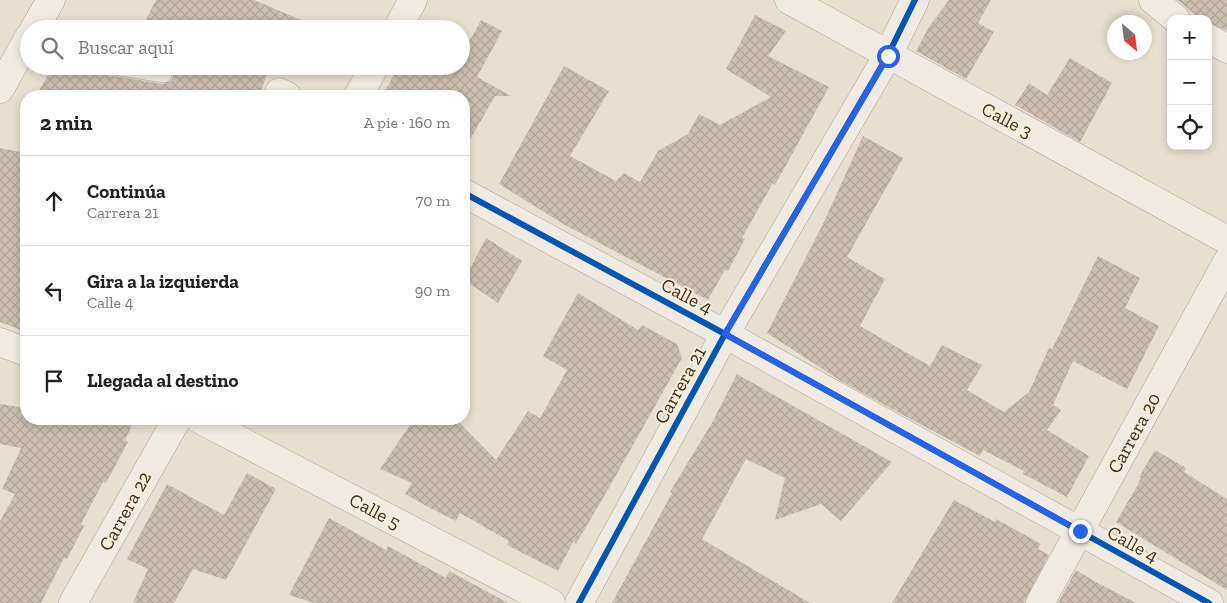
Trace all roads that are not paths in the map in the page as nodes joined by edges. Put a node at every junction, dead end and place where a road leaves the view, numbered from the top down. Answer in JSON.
{"nodes":[{"id":1,"x":51,"y":0,"type":"edge"},
{"id":2,"x":413,"y":0,"type":"edge"},
{"id":3,"x":789,"y":0,"type":"edge"},
{"id":4,"x":915,"y":0,"type":"edge"},
{"id":5,"x":1153,"y":0,"type":"edge"},
{"id":6,"x":1171,"y":15,"type":"edge"},
{"id":7,"x":39,"y":20,"type":"edge"},
{"id":8,"x":401,"y":20,"type":"edge"},
{"id":9,"x":1212,"y":40,"type":"edge"},
{"id":10,"x":1227,"y":49,"type":"edge"},
{"id":11,"x":18,"y":55,"type":"edge"},
{"id":12,"x":888,"y":56,"type":"junction"},
{"id":13,"x":370,"y":75,"type":"edge"},
{"id":14,"x":0,"y":89,"type":"edge"},
{"id":15,"x":361,"y":90,"type":"edge"},
{"id":16,"x":470,"y":196,"type":"edge"},
{"id":17,"x":1227,"y":240,"type":"edge"},
{"id":18,"x":1227,"y":262,"type":"edge"},
{"id":19,"x":725,"y":334,"type":"junction"},
{"id":20,"x":0,"y":342,"type":"edge"},
{"id":21,"x":20,"y":350,"type":"edge"},
{"id":22,"x":173,"y":425,"type":"edge"},
{"id":23,"x":210,"y":425,"type":"edge"},
{"id":24,"x":1080,"y":531,"type":"junction"},
{"id":25,"x":73,"y":603,"type":"edge"},
{"id":26,"x":551,"y":603,"type":"edge"},
{"id":27,"x":579,"y":603,"type":"edge"},
{"id":28,"x":1040,"y":603,"type":"edge"},
{"id":29,"x":1209,"y":603,"type":"edge"}],
"edges":[{"from":1,"to":7,"type":"street"},
{"from":2,"to":8,"type":"street"},
{"from":3,"to":12,"type":"street","name":"Calle 3"},
{"from":4,"to":12,"type":"street","name":"Carrera 21"},
{"from":5,"to":6,"type":"street"},
{"from":9,"to":10,"type":"street"},
{"from":11,"to":14,"type":"street"},
{"from":12,"to":17,"type":"street","name":"Calle 3"},
{"from":12,"to":19,"type":"street","name":"Carrera 21"},
{"from":13,"to":15,"type":"street"},
{"from":16,"to":19,"type":"street","name":"Calle 4"},
{"from":18,"to":24,"type":"street","name":"Carrera 20"},
{"from":19,"to":24,"type":"street","name":"Calle 4"},
{"from":19,"to":27,"type":"street","name":"Carrera 21"},
{"from":20,"to":21,"type":"street"},
{"from":22,"to":25,"type":"street","name":"Carrera 22"},
{"from":23,"to":26,"type":"street","name":"Calle 5"},
{"from":24,"to":28,"type":"street","name":"Carrera 20"},
{"from":24,"to":29,"type":"street","name":"Calle 4"}]}
